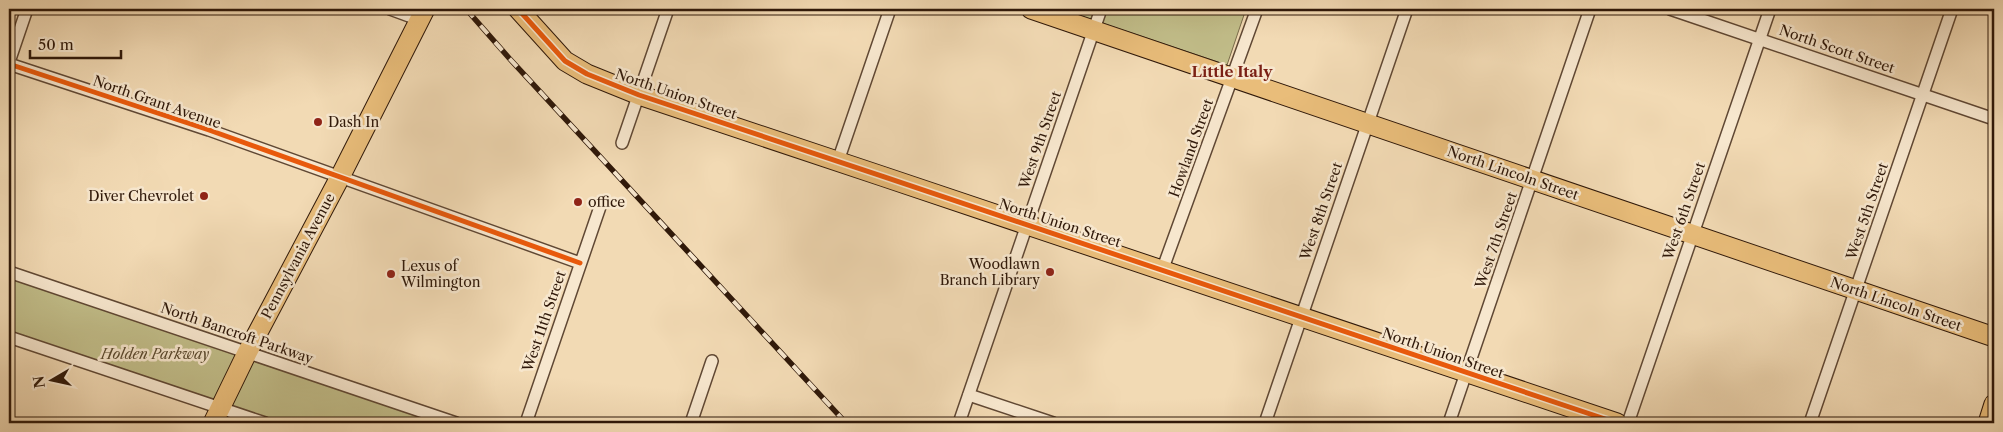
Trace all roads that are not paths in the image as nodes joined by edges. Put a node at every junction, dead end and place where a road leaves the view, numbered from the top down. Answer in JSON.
{"nodes":[{"id":1,"x":27,"y":9,"type":"edge"},
{"id":2,"x":390,"y":9,"type":"edge"},
{"id":3,"x":518,"y":9,"type":"edge"},
{"id":4,"x":668,"y":9,"type":"edge"},
{"id":5,"x":890,"y":9,"type":"edge"},
{"id":6,"x":1031,"y":9,"type":"edge"},
{"id":7,"x":1101,"y":9,"type":"edge"},
{"id":8,"x":1257,"y":9,"type":"edge"},
{"id":9,"x":1407,"y":9,"type":"edge"},
{"id":10,"x":1590,"y":9,"type":"edge"},
{"id":11,"x":1670,"y":9,"type":"edge"},
{"id":12,"x":1770,"y":9,"type":"edge"},
{"id":13,"x":1952,"y":9,"type":"edge"},
{"id":14,"x":422,"y":14,"type":"edge"},
{"id":15,"x":1094,"y":30,"type":"junction"},
{"id":16,"x":1759,"y":39,"type":"junction"},
{"id":17,"x":9,"y":63,"type":"edge"},
{"id":18,"x":1233,"y":78,"type":"junction"},
{"id":19,"x":639,"y":94,"type":"junction"},
{"id":20,"x":1922,"y":94,"type":"junction"},
{"id":21,"x":1994,"y":119,"type":"edge"},
{"id":22,"x":1367,"y":123,"type":"junction"},
{"id":23,"x":622,"y":143,"type":"dead end"},
{"id":24,"x":838,"y":161,"type":"junction"},
{"id":25,"x":339,"y":179,"type":"junction"},
{"id":26,"x":1532,"y":180,"type":"junction"},
{"id":27,"x":602,"y":200,"type":"dead end"},
{"id":28,"x":1027,"y":225,"type":"junction"},
{"id":29,"x":1692,"y":234,"type":"junction"},
{"id":30,"x":580,"y":263,"type":"junction"},
{"id":31,"x":1163,"y":268,"type":"junction"},
{"id":32,"x":9,"y":272,"type":"edge"},
{"id":33,"x":1856,"y":290,"type":"junction"},
{"id":34,"x":1301,"y":317,"type":"junction"},
{"id":35,"x":9,"y":337,"type":"edge"},
{"id":36,"x":1994,"y":337,"type":"edge"},
{"id":37,"x":247,"y":352,"type":"junction"},
{"id":38,"x":712,"y":361,"type":"dead end"},
{"id":39,"x":1466,"y":373,"type":"junction"},
{"id":40,"x":969,"y":395,"type":"junction"},
{"id":41,"x":1994,"y":404,"type":"edge"},
{"id":42,"x":216,"y":416,"type":"edge"},
{"id":43,"x":265,"y":423,"type":"edge"},
{"id":44,"x":456,"y":423,"type":"edge"},
{"id":45,"x":526,"y":423,"type":"edge"},
{"id":46,"x":691,"y":423,"type":"edge"},
{"id":47,"x":959,"y":423,"type":"edge"},
{"id":48,"x":1053,"y":423,"type":"edge"},
{"id":49,"x":1265,"y":423,"type":"edge"},
{"id":50,"x":1449,"y":423,"type":"edge"},
{"id":51,"x":1616,"y":423,"type":"edge"},
{"id":52,"x":1628,"y":423,"type":"edge"},
{"id":53,"x":1810,"y":423,"type":"edge"},
{"id":54,"x":1988,"y":423,"type":"edge"}],
"edges":[{"from":1,"to":17,"type":"street"},
{"from":2,"to":14,"type":"street"},
{"from":3,"to":19,"type":"main road","name":"North Union Street"},
{"from":4,"to":19,"type":"street"},
{"from":5,"to":24,"type":"street"},
{"from":6,"to":15,"type":"main road","name":"North Lincoln Street"},
{"from":7,"to":15,"type":"street","name":"West 9th Street"},
{"from":8,"to":18,"type":"street","name":"Howland Street"},
{"from":9,"to":22,"type":"street","name":"West 8th Street"},
{"from":10,"to":26,"type":"street","name":"West 7th Street"},
{"from":11,"to":16,"type":"street","name":"North Scott Street"},
{"from":12,"to":16,"type":"street","name":"West 6th Street"},
{"from":13,"to":20,"type":"street","name":"West 5th Street"},
{"from":14,"to":25,"type":"main road","name":"Pennsylvania Avenue"},
{"from":15,"to":18,"type":"main road","name":"North Lincoln Street"},
{"from":15,"to":28,"type":"street","name":"West 9th Street"},
{"from":16,"to":20,"type":"street","name":"North Scott Street"},
{"from":16,"to":29,"type":"street","name":"West 6th Street"},
{"from":17,"to":25,"type":"street","name":"North Grant Avenue"},
{"from":18,"to":22,"type":"main road","name":"North Lincoln Street"},
{"from":18,"to":31,"type":"street","name":"Howland Street"},
{"from":19,"to":23,"type":"street"},
{"from":19,"to":24,"type":"main road","name":"North Union Street"},
{"from":20,"to":21,"type":"street","name":"North Scott Street"},
{"from":20,"to":33,"type":"street","name":"West 5th Street"},
{"from":22,"to":26,"type":"main road","name":"North Lincoln Street"},
{"from":22,"to":34,"type":"street","name":"West 8th Street"},
{"from":24,"to":28,"type":"main road","name":"North Union Street"},
{"from":25,"to":30,"type":"street","name":"North Grant Avenue"},
{"from":25,"to":37,"type":"main road","name":"Pennsylvania Avenue"},
{"from":26,"to":29,"type":"main road","name":"North Lincoln Street"},
{"from":26,"to":39,"type":"street","name":"West 7th Street"},
{"from":27,"to":30,"type":"street","name":"West 11th Street"},
{"from":28,"to":31,"type":"main road","name":"North Union Street"},
{"from":28,"to":40,"type":"street","name":"West 9th Street"},
{"from":29,"to":33,"type":"main road","name":"North Lincoln Street"},
{"from":29,"to":52,"type":"street","name":"West 6th Street"},
{"from":30,"to":45,"type":"street","name":"West 11th Street"},
{"from":31,"to":34,"type":"main road","name":"North Union Street"},
{"from":32,"to":37,"type":"street","name":"North Bancroft Parkway"},
{"from":33,"to":36,"type":"main road","name":"North Lincoln Street"},
{"from":33,"to":53,"type":"street","name":"West 5th Street"},
{"from":34,"to":39,"type":"main road","name":"North Union Street"},
{"from":34,"to":49,"type":"street","name":"West 8th Street"},
{"from":35,"to":42,"type":"street"},
{"from":37,"to":42,"type":"main road","name":"Pennsylvania Avenue"},
{"from":37,"to":44,"type":"street","name":"North Bancroft Parkway"},
{"from":38,"to":46,"type":"street"},
{"from":39,"to":50,"type":"street","name":"West 7th Street"},
{"from":39,"to":51,"type":"main road","name":"North Union Street"},
{"from":40,"to":47,"type":"street","name":"West 9th Street"},
{"from":40,"to":48,"type":"street"},
{"from":41,"to":54,"type":"main road"},
{"from":42,"to":43,"type":"street"}]}
